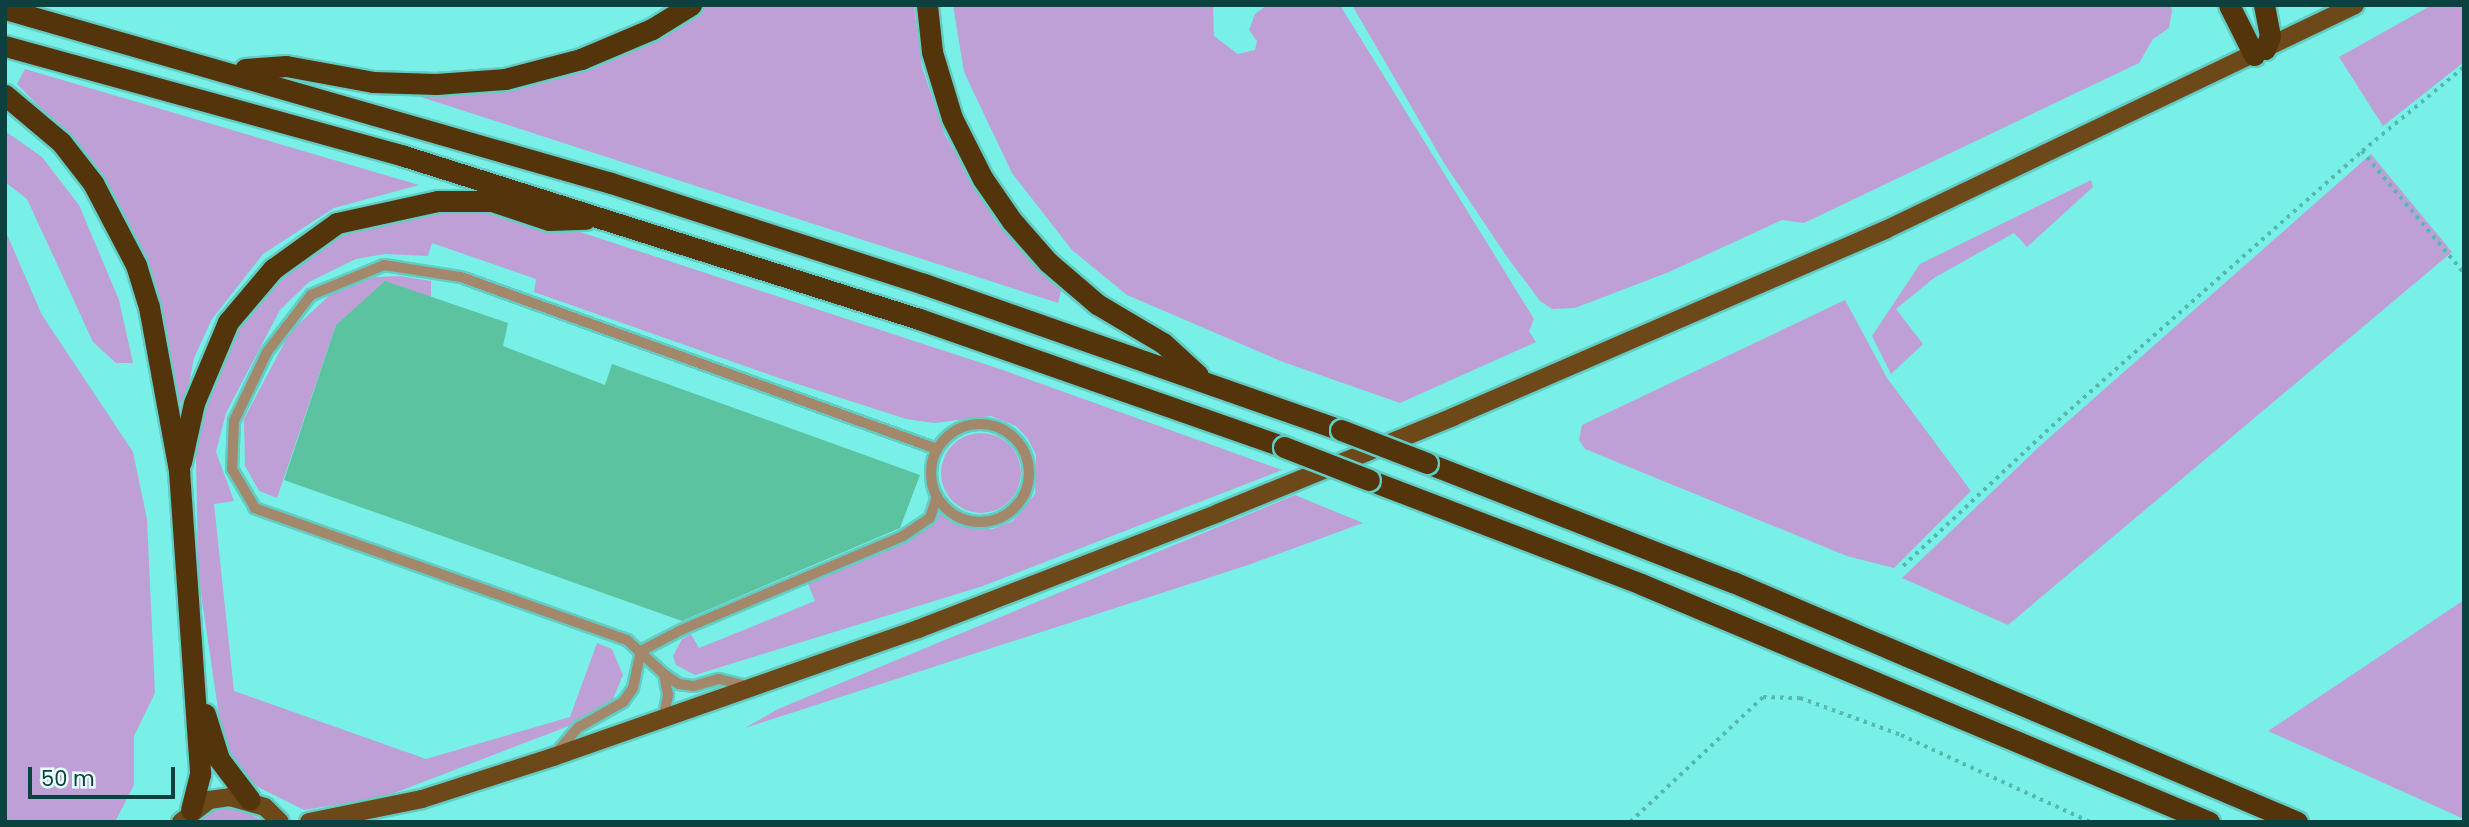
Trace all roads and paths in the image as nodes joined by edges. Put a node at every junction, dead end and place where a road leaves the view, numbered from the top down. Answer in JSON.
{"nodes":[{"id":1,"x":691,"y":5,"type":"edge"},
{"id":2,"x":927,"y":5,"type":"edge"},
{"id":3,"x":2229,"y":5,"type":"edge"},
{"id":4,"x":2264,"y":5,"type":"edge"},
{"id":5,"x":2355,"y":5,"type":"edge"},
{"id":6,"x":5,"y":9,"type":"edge"},
{"id":7,"x":5,"y":46,"type":"edge"},
{"id":8,"x":2260,"y":52,"type":"junction"},
{"id":9,"x":2464,"y":67,"type":"edge"},
{"id":10,"x":229,"y":70,"type":"junction"},
{"id":11,"x":5,"y":95,"type":"edge"},
{"id":12,"x":2362,"y":151,"type":"junction"},
{"id":13,"x":601,"y":218,"type":"junction"},
{"id":14,"x":2464,"y":273,"type":"edge"},
{"id":15,"x":1205,"y":381,"type":"junction"},
{"id":16,"x":937,"y":449,"type":"junction"},
{"id":17,"x":178,"y":471,"type":"junction"},
{"id":18,"x":937,"y":497,"type":"junction"},
{"id":19,"x":1903,"y":566,"type":"dead end"},
{"id":20,"x":641,"y":651,"type":"junction"},
{"id":21,"x":664,"y":674,"type":"junction"},
{"id":22,"x":196,"y":686,"type":"junction"},
{"id":23,"x":753,"y":688,"type":"junction"},
{"id":24,"x":663,"y":719,"type":"junction"},
{"id":25,"x":553,"y":757,"type":"junction"},
{"id":26,"x":422,"y":799,"type":"junction"},
{"id":27,"x":250,"y":800,"type":"junction"},
{"id":28,"x":186,"y":816,"type":"edge"},
{"id":29,"x":279,"y":820,"type":"edge"},
{"id":30,"x":297,"y":822,"type":"edge"},
{"id":31,"x":309,"y":822,"type":"edge"},
{"id":32,"x":369,"y":822,"type":"edge"},
{"id":33,"x":1630,"y":822,"type":"edge"},
{"id":34,"x":2090,"y":822,"type":"edge"},
{"id":35,"x":2209,"y":822,"type":"edge"},
{"id":36,"x":2297,"y":822,"type":"edge"}],
"edges":[{"from":1,"to":10,"type":"highway"},
{"from":2,"to":15,"type":"highway"},
{"from":3,"to":8,"type":"highway"},
{"from":4,"to":8,"type":"highway"},
{"from":5,"to":8,"type":"main road"},
{"from":6,"to":10,"type":"highway"},
{"from":7,"to":13,"type":"highway"},
{"from":8,"to":23,"type":"main road"},
{"from":9,"to":12,"type":"path"},
{"from":10,"to":15,"type":"highway"},
{"from":11,"to":17,"type":"highway"},
{"from":12,"to":14,"type":"path"},
{"from":12,"to":19,"type":"path"},
{"from":13,"to":17,"type":"highway"},
{"from":13,"to":35,"type":"highway","bridge":true},
{"from":15,"to":36,"type":"highway","bridge":true},
{"from":16,"to":18,"type":"lane"},
{"from":16,"to":18,"type":"lane"},
{"from":16,"to":20,"type":"lane"},
{"from":17,"to":22,"type":"highway"},
{"from":18,"to":20,"type":"lane"},
{"from":20,"to":21,"type":"lane"},
{"from":20,"to":25,"type":"lane"},
{"from":21,"to":23,"type":"lane"},
{"from":21,"to":24,"type":"lane"},
{"from":22,"to":27,"type":"highway"},
{"from":22,"to":28,"type":"highway"},
{"from":23,"to":24,"type":"main road"},
{"from":24,"to":25,"type":"main road"},
{"from":25,"to":26,"type":"main road"},
{"from":26,"to":31,"type":"main road"},
{"from":26,"to":32,"type":"main road"},
{"from":27,"to":28,"type":"main road"},
{"from":27,"to":29,"type":"main road"},
{"from":29,"to":30,"type":"main road"},
{"from":33,"to":34,"type":"path"}]}
